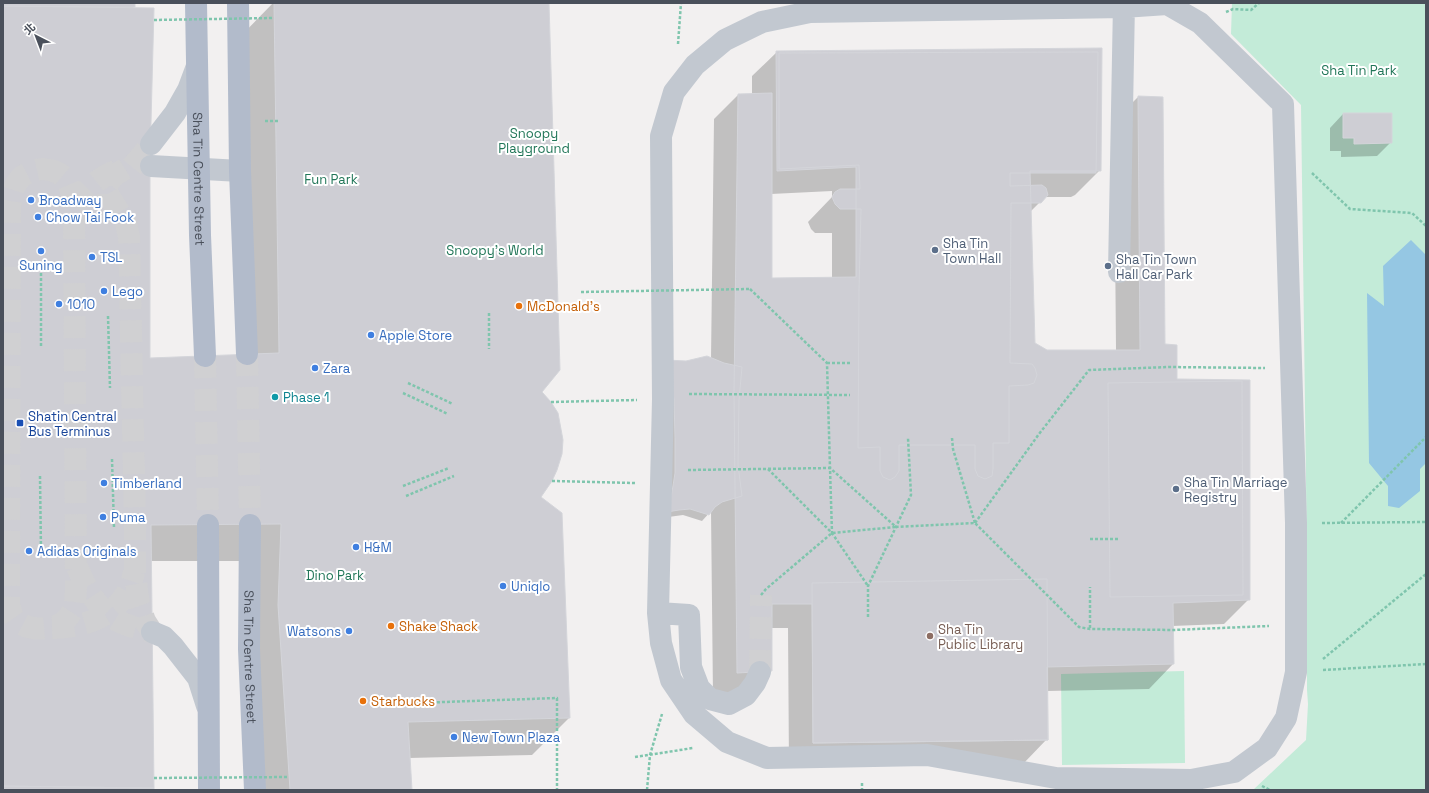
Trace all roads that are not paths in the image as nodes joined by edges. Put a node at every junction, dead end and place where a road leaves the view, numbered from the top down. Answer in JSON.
{"nodes":[{"id":1,"x":196,"y":3,"type":"edge"},
{"id":2,"x":238,"y":3,"type":"edge"},
{"id":3,"x":1166,"y":3,"type":"edge"},
{"id":4,"x":1124,"y":5,"type":"edge"},
{"id":5,"x":197,"y":66,"type":"junction"},
{"id":6,"x":151,"y":144,"type":"tunnel mouth"},
{"id":7,"x":151,"y":166,"type":"dead end"},
{"id":8,"x":199,"y":170,"type":"junction"},
{"id":9,"x":240,"y":171,"type":"junction"},
{"id":10,"x":1119,"y":272,"type":"dead end"},
{"id":11,"x":247,"y":354,"type":"tunnel mouth"},
{"id":12,"x":205,"y":356,"type":"tunnel mouth"},
{"id":13,"x":208,"y":525,"type":"tunnel mouth"},
{"id":14,"x":250,"y":525,"type":"tunnel mouth"},
{"id":15,"x":658,"y":613,"type":"junction"},
{"id":16,"x":152,"y":632,"type":"dead end"},
{"id":17,"x":760,"y":672,"type":"tunnel mouth"},
{"id":18,"x":208,"y":711,"type":"junction"},
{"id":19,"x":209,"y":790,"type":"edge"},
{"id":20,"x":255,"y":790,"type":"edge"}],
"edges":[{"from":1,"to":5,"type":"main road","name":"Sha Tin Centre Street"},
{"from":2,"to":9,"type":"main road"},
{"from":3,"to":4,"type":"street"},
{"from":3,"to":15,"type":"street"},
{"from":4,"to":10,"type":"street"},
{"from":4,"to":15,"type":"street"},
{"from":5,"to":6,"type":"street"},
{"from":5,"to":8,"type":"main road","name":"Sha Tin Centre Street"},
{"from":7,"to":8,"type":"street"},
{"from":8,"to":9,"type":"street"},
{"from":8,"to":12,"type":"main road","name":"Sha Tin Centre Street"},
{"from":9,"to":11,"type":"main road"},
{"from":13,"to":18,"type":"main road"},
{"from":14,"to":20,"type":"main road","name":"Sha Tin Centre Street"},
{"from":15,"to":17,"type":"street"},
{"from":16,"to":18,"type":"street"},
{"from":18,"to":19,"type":"main road"}]}
